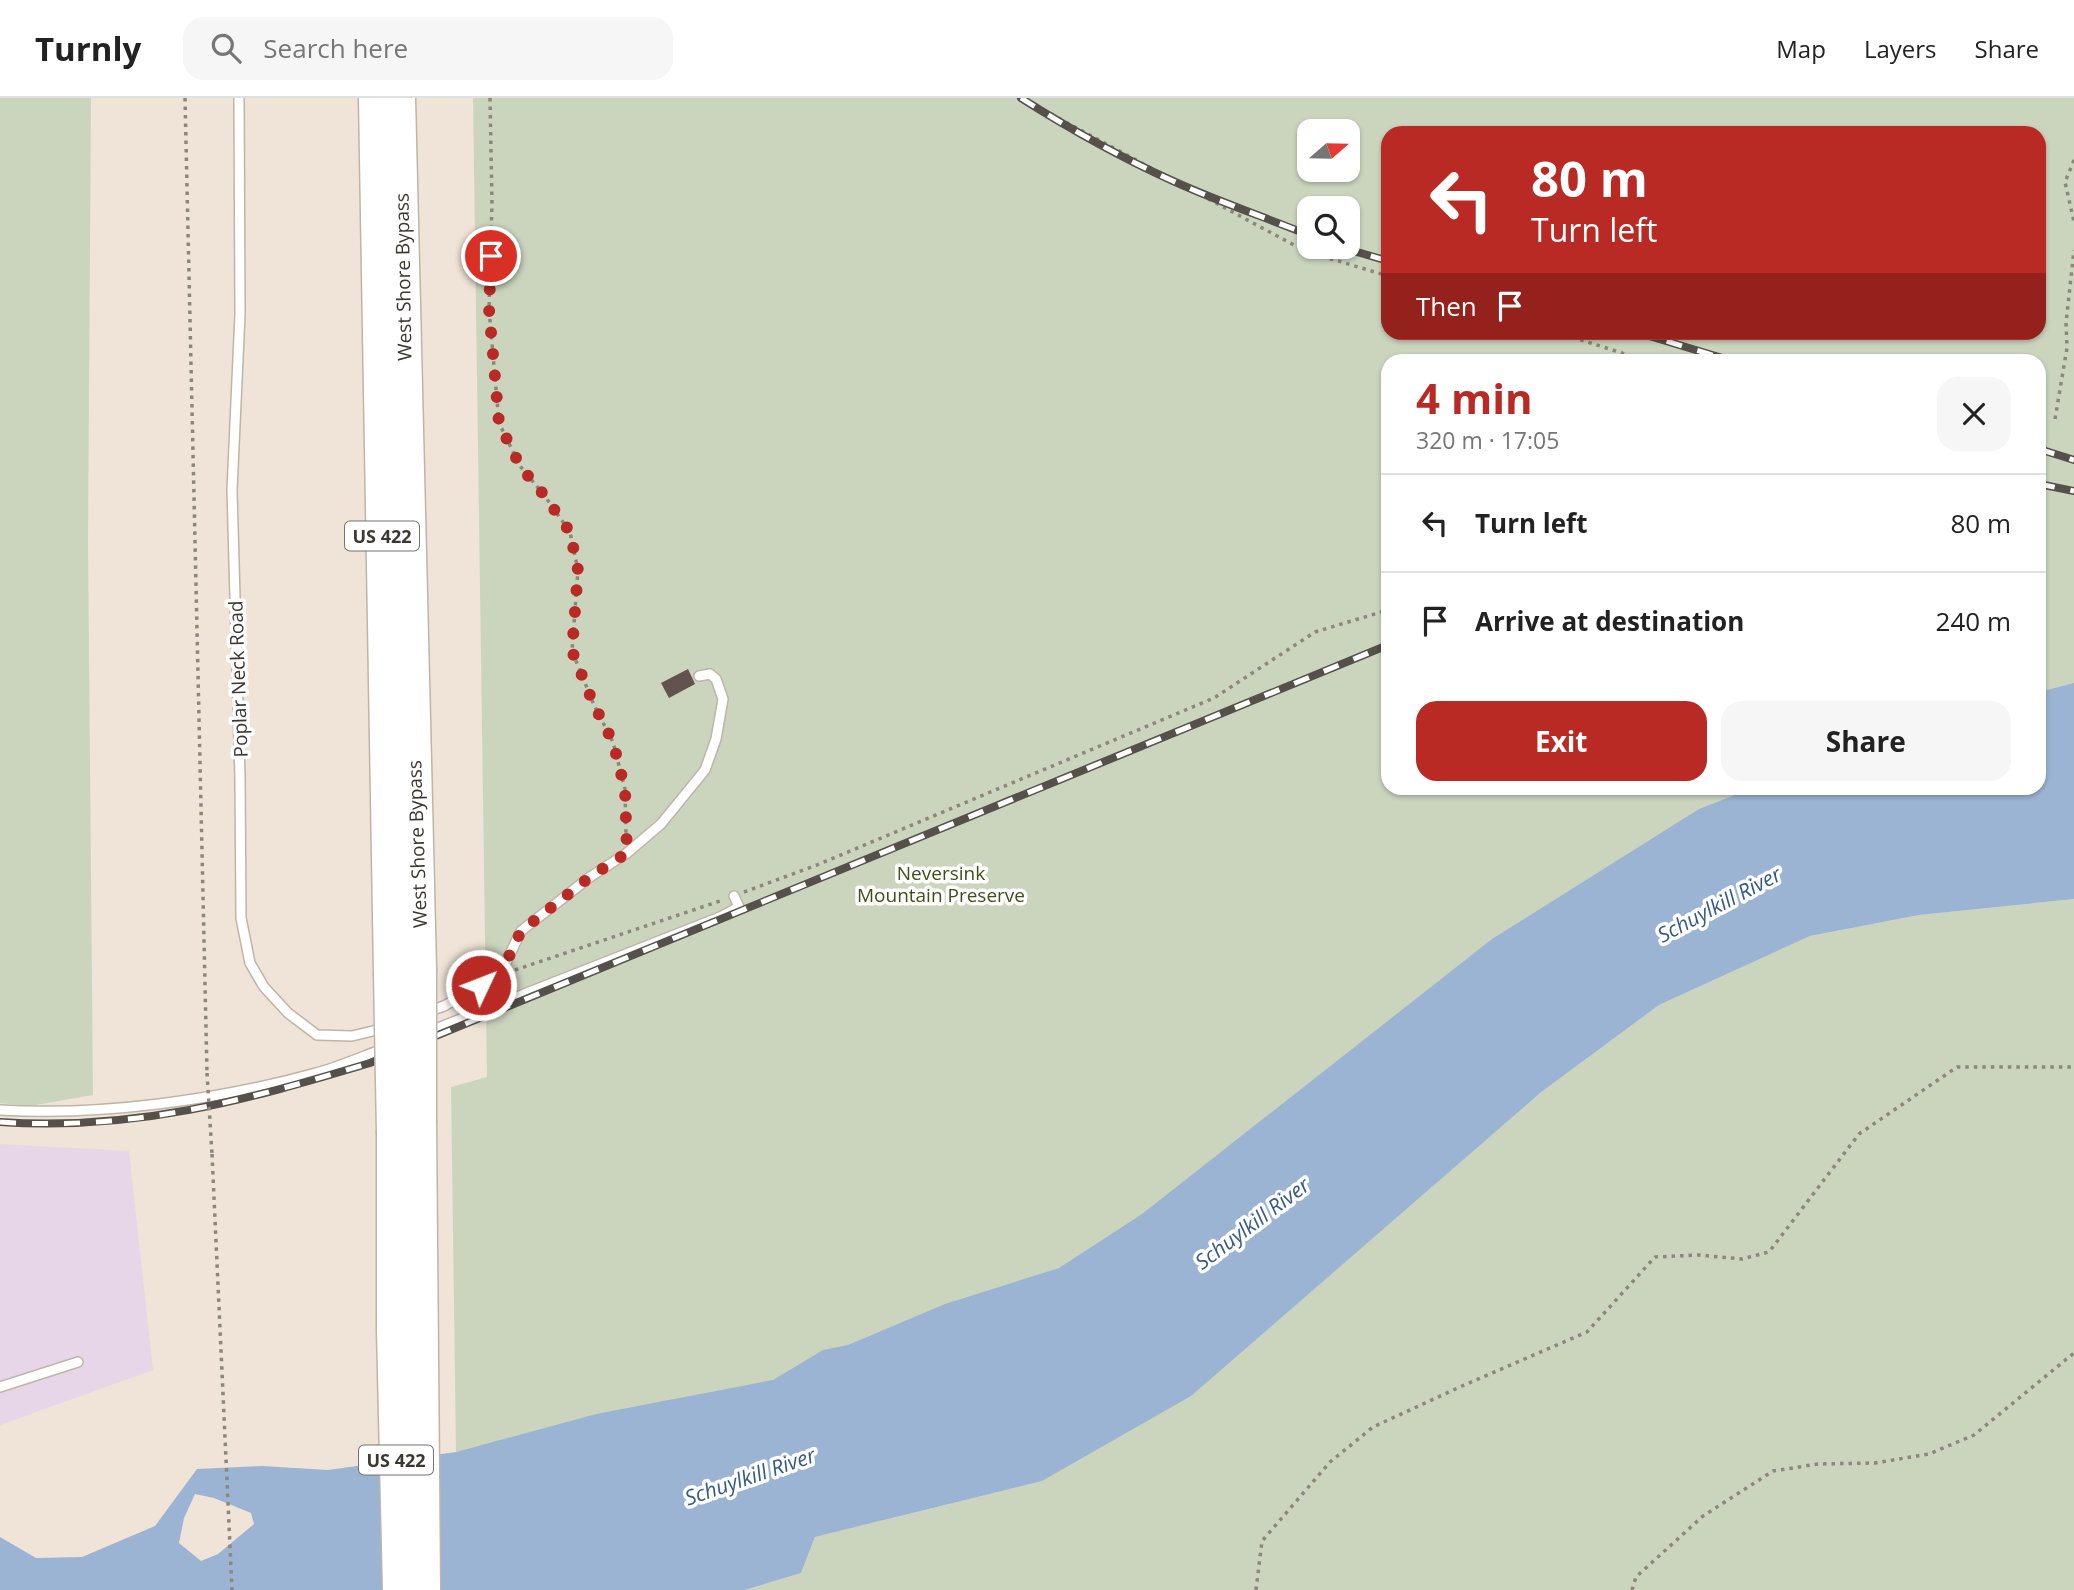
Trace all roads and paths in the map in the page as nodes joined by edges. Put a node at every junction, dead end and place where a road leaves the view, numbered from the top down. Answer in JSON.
{"nodes":[{"id":1,"x":185,"y":98,"type":"edge"},
{"id":2,"x":239,"y":98,"type":"edge"},
{"id":3,"x":375,"y":98,"type":"edge"},
{"id":4,"x":399,"y":98,"type":"edge"},
{"id":5,"x":489,"y":98,"type":"edge"},
{"id":6,"x":1021,"y":98,"type":"edge"},
{"id":7,"x":2074,"y":160,"type":"edge"},
{"id":8,"x":2074,"y":222,"type":"edge"},
{"id":9,"x":2074,"y":250,"type":"edge"},
{"id":10,"x":1381,"y":274,"type":"edge"},
{"id":11,"x":1581,"y":340,"type":"edge"},
{"id":12,"x":1625,"y":354,"type":"edge"},
{"id":13,"x":2055,"y":419,"type":"dead end"},
{"id":14,"x":1381,"y":612,"type":"edge"},
{"id":15,"x":699,"y":676,"type":"dead end"},
{"id":16,"x":627,"y":853,"type":"junction"},
{"id":17,"x":734,"y":896,"type":"junction"},
{"id":18,"x":405,"y":971,"type":"junction"},
{"id":19,"x":500,"y":975,"type":"junction"},
{"id":20,"x":408,"y":1019,"type":"dead end"},
{"id":21,"x":396,"y":1024,"type":"dead end"},
{"id":22,"x":2074,"y":1067,"type":"edge"},
{"id":23,"x":0,"y":1110,"type":"edge"},
{"id":24,"x":407,"y":1333,"type":"junction"},
{"id":25,"x":2074,"y":1353,"type":"edge"},
{"id":26,"x":78,"y":1362,"type":"dead end"},
{"id":27,"x":0,"y":1387,"type":"edge"},
{"id":28,"x":232,"y":1590,"type":"edge"},
{"id":29,"x":399,"y":1590,"type":"edge"},
{"id":30,"x":424,"y":1590,"type":"edge"},
{"id":31,"x":1256,"y":1590,"type":"edge"},
{"id":32,"x":1632,"y":1590,"type":"edge"}],
"edges":[{"from":1,"to":28,"type":"path","bridge":true},
{"from":2,"to":21,"type":"lane","name":"Poplar Neck Road"},
{"from":3,"to":18,"type":"highway","name":"West Shore Bypass","number":"US 422"},
{"from":4,"to":18,"type":"highway","name":"West Shore Bypass","number":"US 422"},
{"from":5,"to":16,"type":"path"},
{"from":6,"to":10,"type":"path"},
{"from":7,"to":8,"type":"path"},
{"from":9,"to":13,"type":"path"},
{"from":11,"to":12,"type":"path"},
{"from":14,"to":17,"type":"path"},
{"from":15,"to":16,"type":"lane"},
{"from":16,"to":19,"type":"lane"},
{"from":17,"to":19,"type":"path"},
{"from":17,"to":23,"type":"lane"},
{"from":18,"to":24,"type":"highway","name":"West Shore Bypass","number":"US 422","bridge":true},
{"from":19,"to":20,"type":"lane"},
{"from":22,"to":31,"type":"path"},
{"from":24,"to":29,"type":"highway","name":"West Shore Bypass","number":"US 422"},
{"from":24,"to":30,"type":"highway","name":"West Shore Bypass","number":"US 422"},
{"from":25,"to":32,"type":"path"},
{"from":26,"to":27,"type":"lane"}]}
